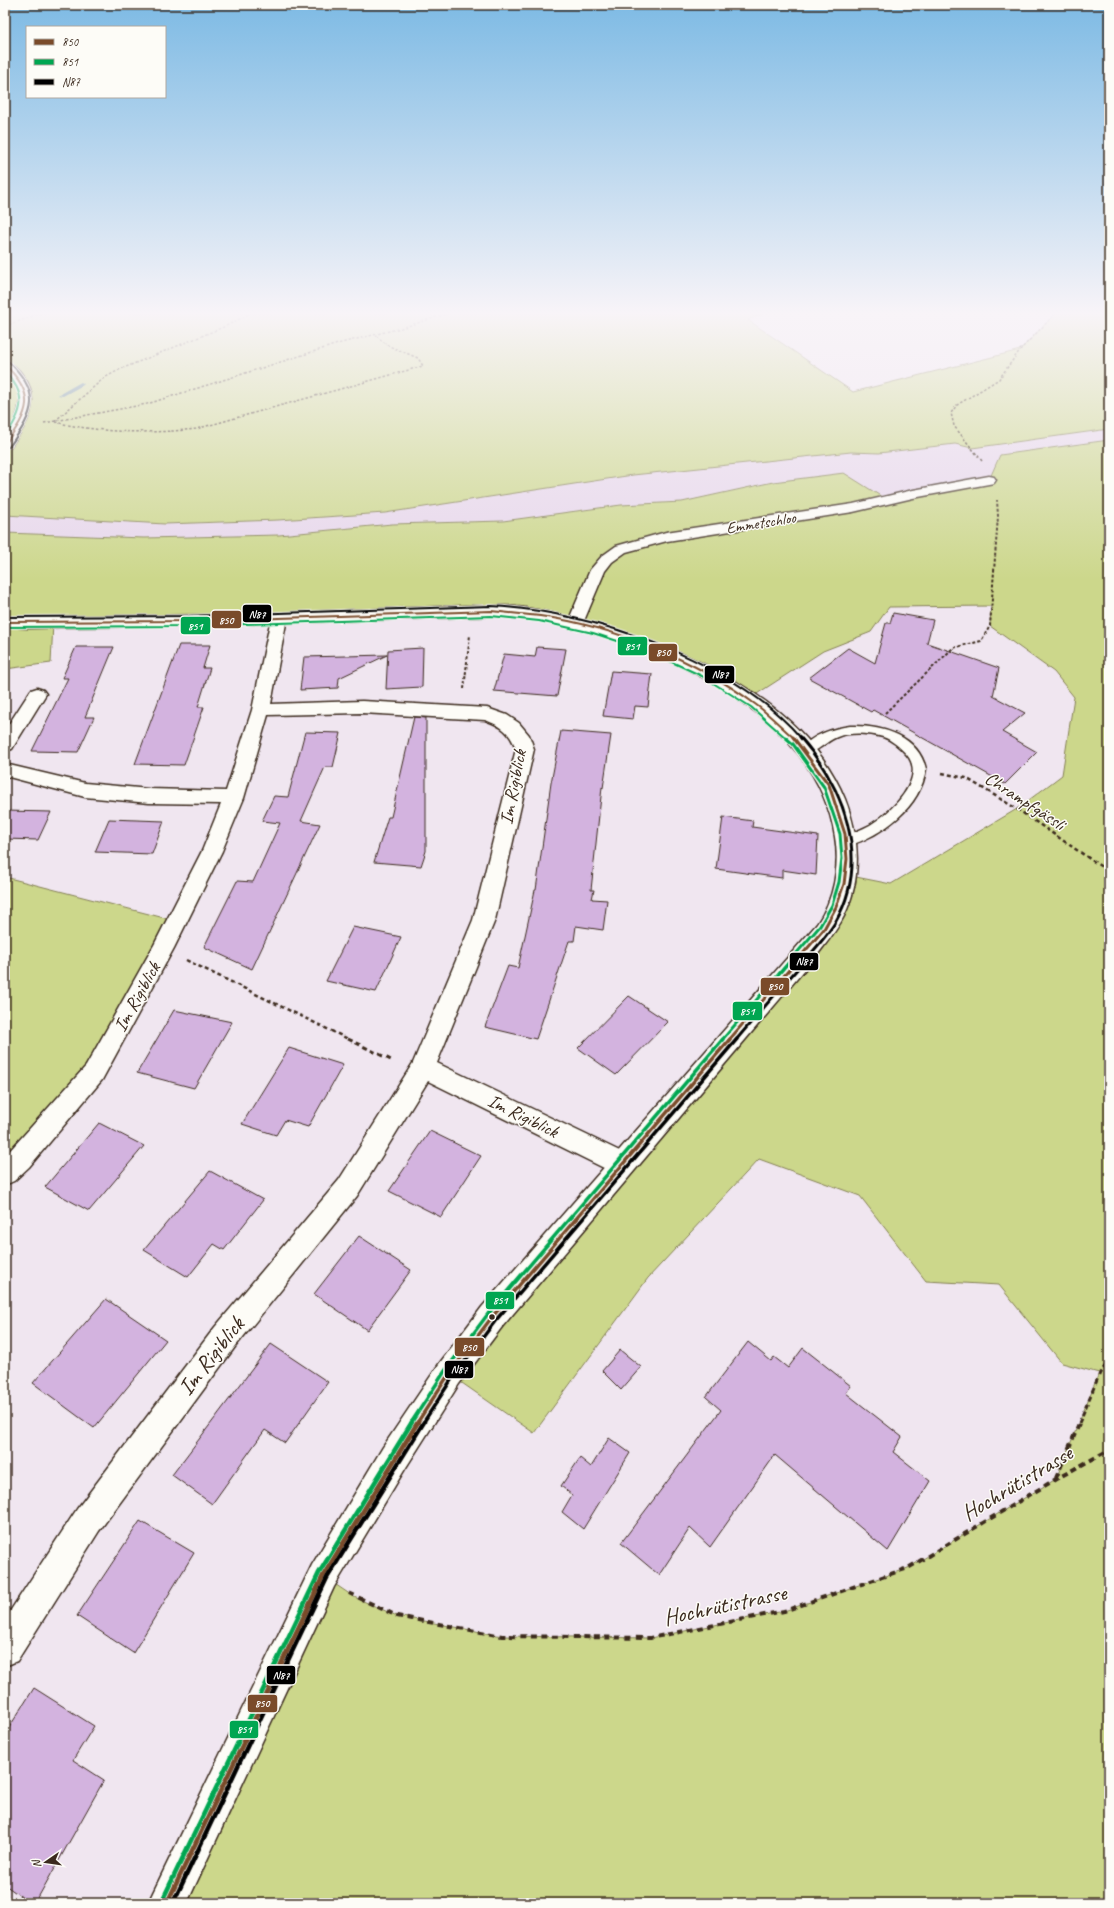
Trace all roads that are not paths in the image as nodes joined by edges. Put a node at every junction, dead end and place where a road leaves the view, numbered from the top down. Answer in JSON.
{"nodes":[{"id":1,"x":27,"y":402,"type":"edge"},
{"id":2,"x":5,"y":444,"type":"edge"},
{"id":3,"x":989,"y":480,"type":"road end"},
{"id":4,"x":280,"y":618,"type":"junction"},
{"id":5,"x":5,"y":622,"type":"edge"},
{"id":6,"x":575,"y":624,"type":"junction"},
{"id":7,"x":37,"y":694,"type":"dead end"},
{"id":8,"x":261,"y":710,"type":"junction"},
{"id":9,"x":5,"y":745,"type":"edge"},
{"id":10,"x":807,"y":750,"type":"junction"},
{"id":11,"x":5,"y":770,"type":"edge"},
{"id":12,"x":234,"y":798,"type":"junction"},
{"id":13,"x":847,"y":842,"type":"junction"},
{"id":14,"x":423,"y":1068,"type":"junction"},
{"id":15,"x":623,"y":1165,"type":"junction"},
{"id":16,"x":5,"y":1172,"type":"edge"},
{"id":17,"x":5,"y":1649,"type":"edge"},
{"id":18,"x":167,"y":1903,"type":"edge"}],
"edges":[{"from":1,"to":2,"type":"street"},
{"from":3,"to":6,"type":"street","name":"Emmetschloo"},
{"from":4,"to":5,"type":"street"},
{"from":4,"to":6,"type":"street"},
{"from":4,"to":8,"type":"street","name":"Im Rigiblick"},
{"from":6,"to":10,"type":"street"},
{"from":7,"to":9,"type":"street"},
{"from":8,"to":12,"type":"street","name":"Im Rigiblick"},
{"from":8,"to":14,"type":"street","name":"Im Rigiblick"},
{"from":10,"to":13,"type":"street"},
{"from":10,"to":13,"type":"lane"},
{"from":11,"to":12,"type":"street"},
{"from":12,"to":16,"type":"street","name":"Im Rigiblick"},
{"from":13,"to":15,"type":"street"},
{"from":14,"to":15,"type":"street","name":"Im Rigiblick"},
{"from":14,"to":17,"type":"street","name":"Im Rigiblick"},
{"from":15,"to":18,"type":"street"}]}
